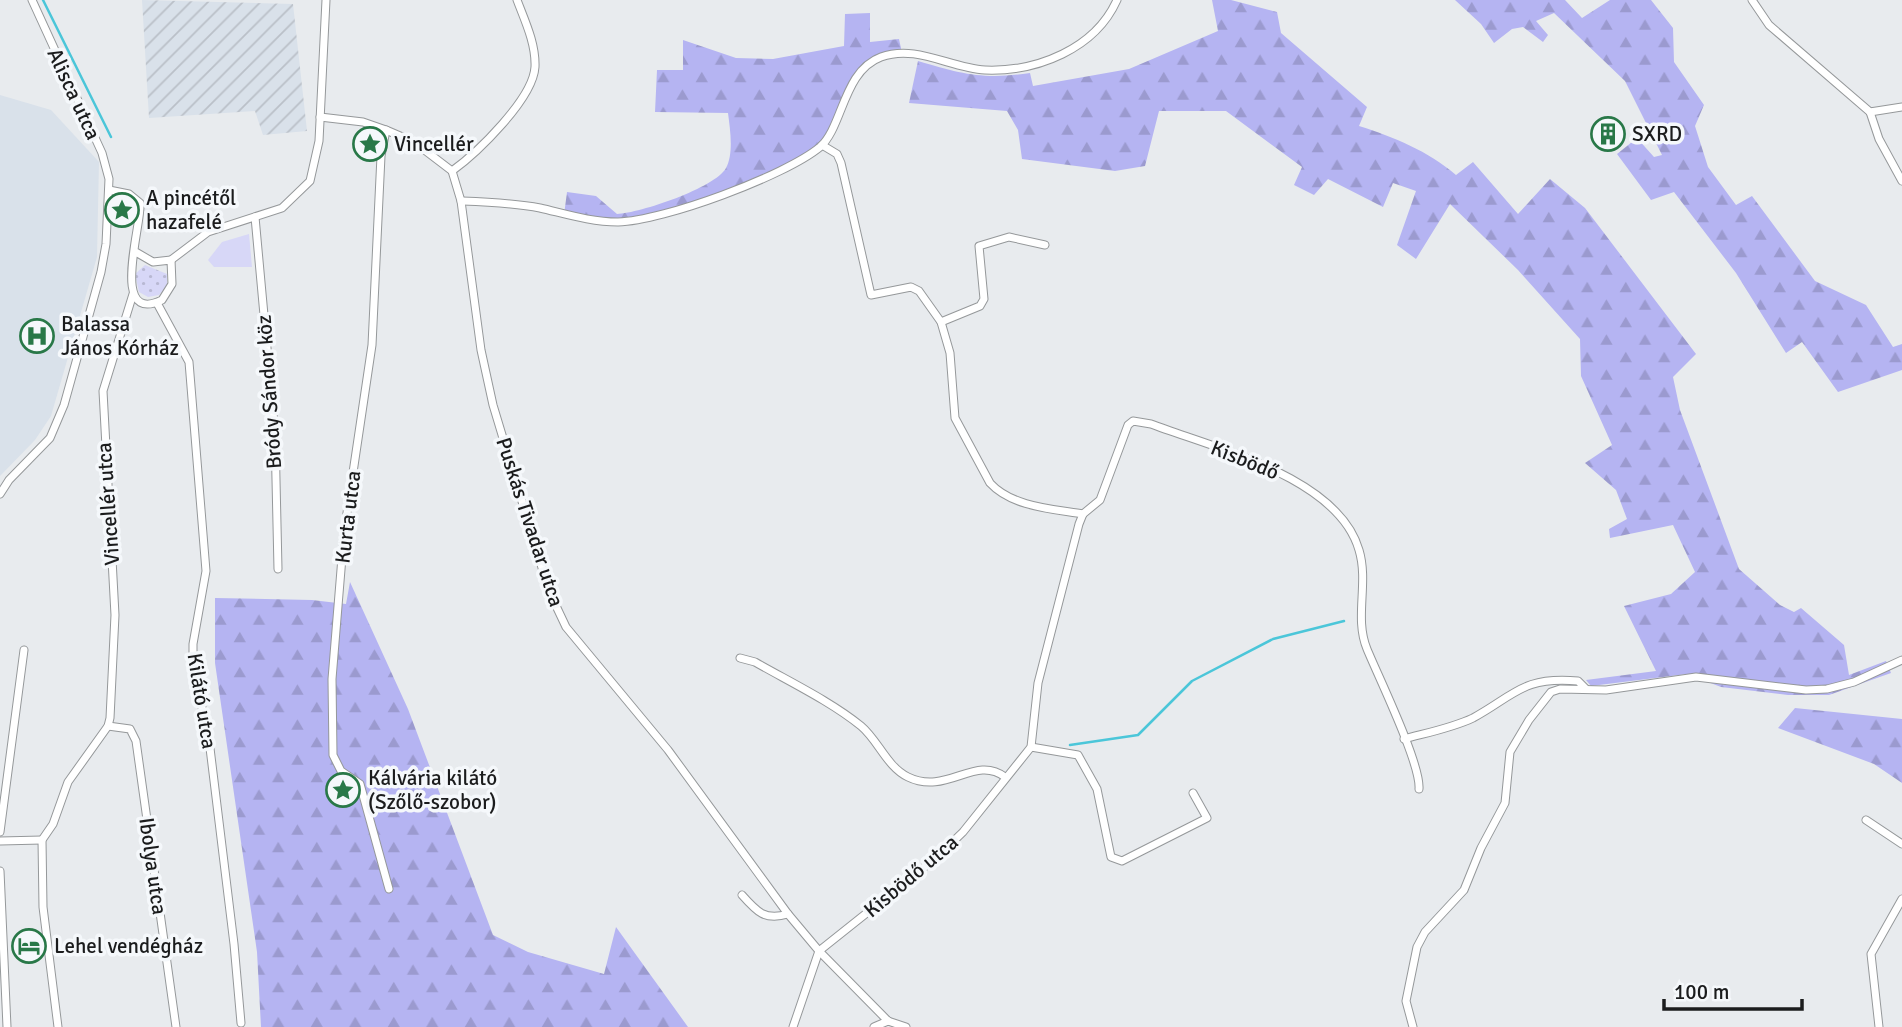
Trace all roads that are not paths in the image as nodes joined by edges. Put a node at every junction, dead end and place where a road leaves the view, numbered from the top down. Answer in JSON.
{"nodes":[{"id":1,"x":32,"y":0,"type":"edge"},
{"id":2,"x":326,"y":0,"type":"edge"},
{"id":3,"x":517,"y":0,"type":"edge"},
{"id":4,"x":1117,"y":0,"type":"edge"},
{"id":5,"x":1752,"y":0,"type":"edge"},
{"id":6,"x":1902,"y":107,"type":"edge"},
{"id":7,"x":1870,"y":112,"type":"junction"},
{"id":8,"x":320,"y":117,"type":"junction"},
{"id":9,"x":386,"y":130,"type":"junction"},
{"id":10,"x":822,"y":145,"type":"junction"},
{"id":11,"x":452,"y":171,"type":"junction"},
{"id":12,"x":1902,"y":181,"type":"edge"},
{"id":13,"x":109,"y":190,"type":"junction"},
{"id":14,"x":461,"y":201,"type":"junction"},
{"id":15,"x":255,"y":217,"type":"junction"},
{"id":16,"x":1045,"y":245,"type":"dead end"},
{"id":17,"x":134,"y":251,"type":"junction"},
{"id":18,"x":171,"y":260,"type":"junction"},
{"id":19,"x":133,"y":294,"type":"junction"},
{"id":20,"x":157,"y":303,"type":"junction"},
{"id":21,"x":941,"y":323,"type":"junction"},
{"id":22,"x":0,"y":494,"type":"edge"},
{"id":23,"x":1083,"y":514,"type":"junction"},
{"id":24,"x":278,"y":569,"type":"dead end"},
{"id":25,"x":24,"y":650,"type":"dead end"},
{"id":26,"x":740,"y":658,"type":"dead end"},
{"id":27,"x":1902,"y":660,"type":"edge"},
{"id":28,"x":1586,"y":689,"type":"junction"},
{"id":29,"x":109,"y":722,"type":"junction"},
{"id":30,"x":1404,"y":739,"type":"junction"},
{"id":31,"x":1031,"y":747,"type":"junction"},
{"id":32,"x":1005,"y":777,"type":"junction"},
{"id":33,"x":1419,"y":789,"type":"dead end"},
{"id":34,"x":1194,"y":793,"type":"dead end"},
{"id":35,"x":1866,"y":820,"type":"dead end"},
{"id":36,"x":0,"y":832,"type":"edge"},
{"id":37,"x":41,"y":840,"type":"junction"},
{"id":38,"x":0,"y":841,"type":"edge"},
{"id":39,"x":1902,"y":844,"type":"edge"},
{"id":40,"x":0,"y":871,"type":"edge"},
{"id":41,"x":389,"y":889,"type":"dead end"},
{"id":42,"x":742,"y":895,"type":"dead end"},
{"id":43,"x":1902,"y":899,"type":"edge"},
{"id":44,"x":788,"y":914,"type":"junction"},
{"id":45,"x":819,"y":951,"type":"junction"},
{"id":46,"x":888,"y":1020,"type":"junction"},
{"id":47,"x":241,"y":1023,"type":"dead end"},
{"id":48,"x":7,"y":1027,"type":"edge"},
{"id":49,"x":58,"y":1027,"type":"edge"},
{"id":50,"x":176,"y":1027,"type":"edge"},
{"id":51,"x":793,"y":1027,"type":"edge"},
{"id":52,"x":874,"y":1027,"type":"edge"},
{"id":53,"x":906,"y":1027,"type":"edge"},
{"id":54,"x":1413,"y":1027,"type":"edge"},
{"id":55,"x":1879,"y":1027,"type":"edge"}],
"edges":[{"from":1,"to":13,"type":"street","name":"Alisca utca"},
{"from":2,"to":8,"type":"street"},
{"from":3,"to":11,"type":"street"},
{"from":4,"to":10,"type":"street"},
{"from":5,"to":7,"type":"street"},
{"from":6,"to":7,"type":"street"},
{"from":7,"to":12,"type":"street"},
{"from":8,"to":9,"type":"street"},
{"from":8,"to":15,"type":"street"},
{"from":9,"to":11,"type":"street"},
{"from":9,"to":41,"type":"street","name":"Kurta utca"},
{"from":10,"to":14,"type":"street"},
{"from":10,"to":21,"type":"street"},
{"from":11,"to":14,"type":"street","name":"Puskás Tivadar utca"},
{"from":13,"to":17,"type":"street","name":"Vincellér utca"},
{"from":13,"to":22,"type":"street","name":"Alisca utca"},
{"from":14,"to":44,"type":"street","name":"Puskás Tivadar utca"},
{"from":15,"to":18,"type":"street"},
{"from":15,"to":24,"type":"street","name":"Bródy Sándor köz"},
{"from":16,"to":21,"type":"street"},
{"from":17,"to":18,"type":"street"},
{"from":17,"to":19,"type":"street","name":"Vincellér utca"},
{"from":18,"to":20,"type":"street"},
{"from":19,"to":20,"type":"street"},
{"from":19,"to":29,"type":"street","name":"Vincellér utca"},
{"from":20,"to":47,"type":"street","name":"Kilátó utca"},
{"from":21,"to":23,"type":"street"},
{"from":23,"to":30,"type":"street","name":"Kisbödő"},
{"from":23,"to":31,"type":"street","name":"Kisbödő"},
{"from":25,"to":36,"type":"street"},
{"from":26,"to":32,"type":"street"},
{"from":27,"to":28,"type":"street"},
{"from":28,"to":30,"type":"street"},
{"from":28,"to":54,"type":"street"},
{"from":29,"to":37,"type":"street"},
{"from":29,"to":50,"type":"street","name":"Ibolya utca"},
{"from":30,"to":33,"type":"street","name":"Kisbödő"},
{"from":31,"to":32,"type":"street","name":"Kisbödő utca"},
{"from":31,"to":34,"type":"street"},
{"from":32,"to":45,"type":"street","name":"Kisbödő utca"},
{"from":35,"to":39,"type":"street"},
{"from":37,"to":38,"type":"street"},
{"from":37,"to":49,"type":"street"},
{"from":40,"to":48,"type":"street"},
{"from":42,"to":44,"type":"street"},
{"from":43,"to":55,"type":"street"},
{"from":44,"to":45,"type":"street","name":"Puskás Tivadar utca"},
{"from":45,"to":46,"type":"street","name":"Puskás Tivadar utca"},
{"from":45,"to":51,"type":"street"},
{"from":46,"to":52,"type":"street"},
{"from":46,"to":53,"type":"street"}]}
